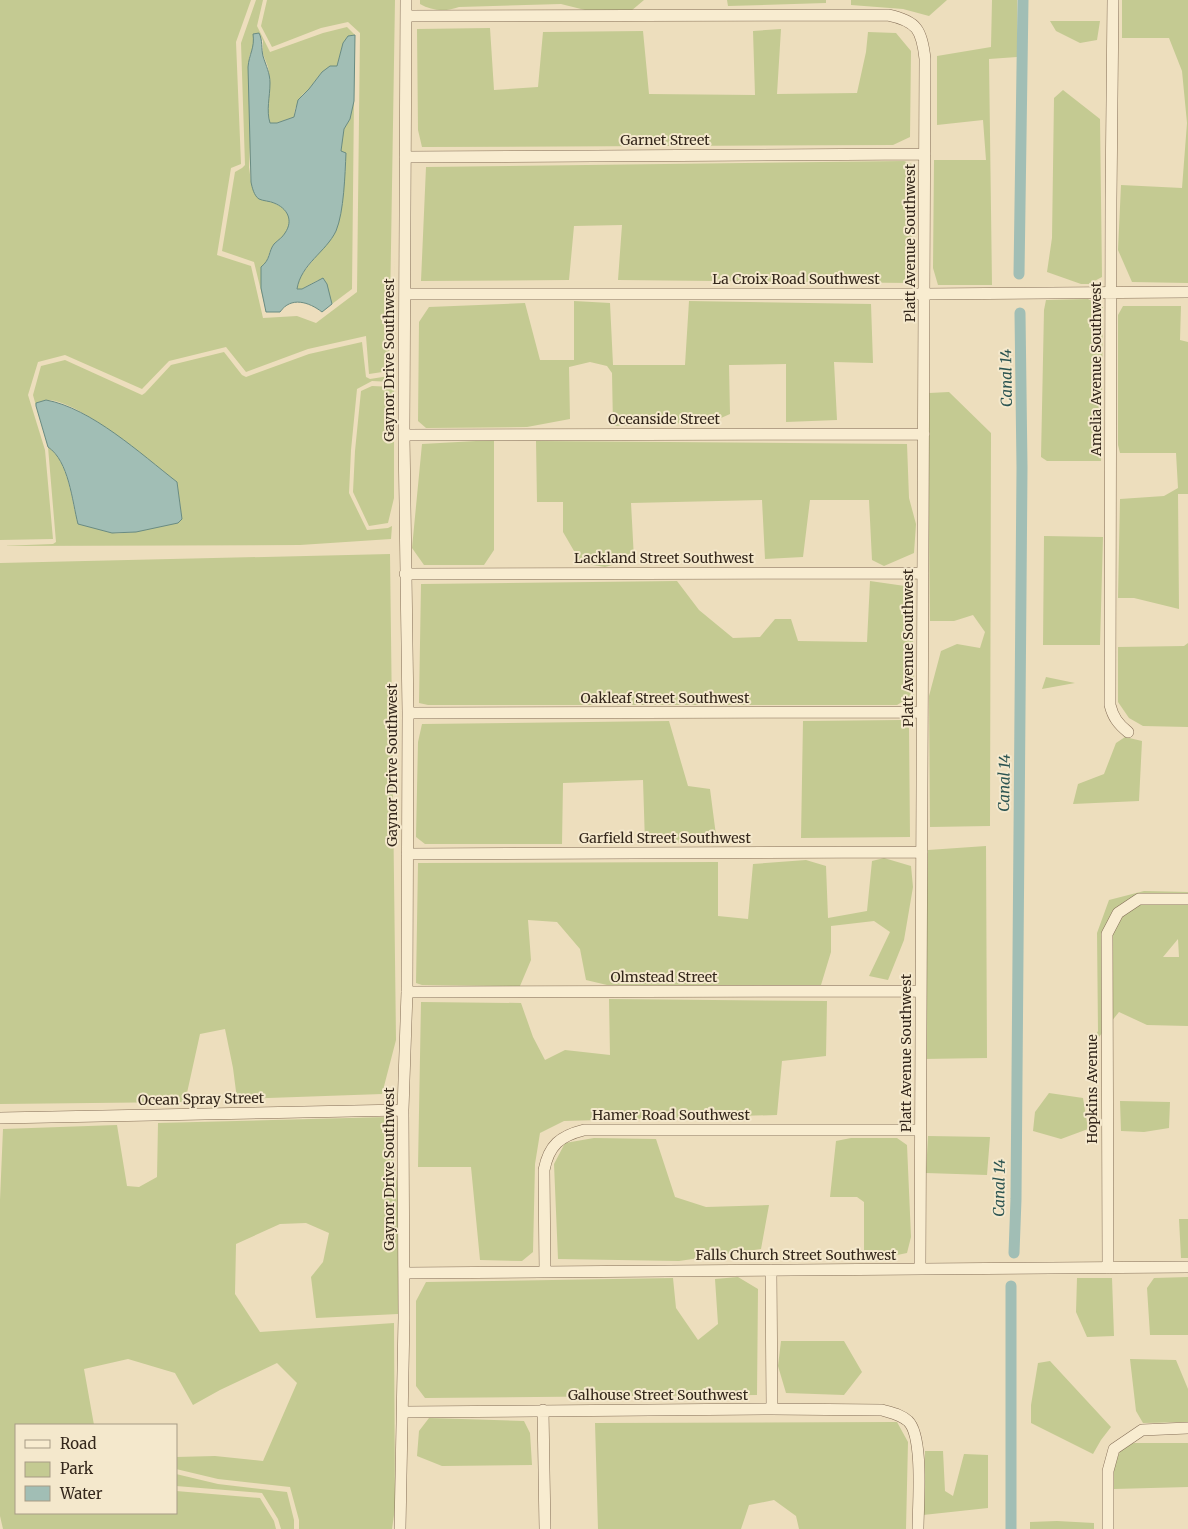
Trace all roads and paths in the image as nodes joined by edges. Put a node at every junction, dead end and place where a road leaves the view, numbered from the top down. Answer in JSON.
{"nodes":[{"id":1,"x":406,"y":0,"type":"edge"},
{"id":2,"x":1113,"y":0,"type":"edge"},
{"id":3,"x":406,"y":16,"type":"junction"},
{"id":4,"x":925,"y":154,"type":"junction"},
{"id":5,"x":405,"y":157,"type":"junction"},
{"id":6,"x":1188,"y":292,"type":"edge"},
{"id":7,"x":1112,"y":293,"type":"junction"},
{"id":8,"x":405,"y":294,"type":"junction"},
{"id":9,"x":924,"y":294,"type":"junction"},
{"id":10,"x":924,"y":434,"type":"junction"},
{"id":11,"x":404,"y":435,"type":"junction"},
{"id":12,"x":923,"y":573,"type":"junction"},
{"id":13,"x":405,"y":574,"type":"junction"},
{"id":14,"x":922,"y":712,"type":"junction"},
{"id":15,"x":408,"y":713,"type":"junction"},
{"id":16,"x":1128,"y":732,"type":"dead end"},
{"id":17,"x":922,"y":852,"type":"junction"},
{"id":18,"x":407,"y":854,"type":"junction"},
{"id":19,"x":1188,"y":899,"type":"edge"},
{"id":20,"x":920,"y":991,"type":"junction"},
{"id":21,"x":407,"y":992,"type":"junction"},
{"id":22,"x":403,"y":1110,"type":"junction"},
{"id":23,"x":0,"y":1118,"type":"edge"},
{"id":24,"x":920,"y":1130,"type":"junction"},
{"id":25,"x":1188,"y":1267,"type":"edge"},
{"id":26,"x":1108,"y":1268,"type":"junction"},
{"id":27,"x":920,"y":1269,"type":"junction"},
{"id":28,"x":772,"y":1270,"type":"junction"},
{"id":29,"x":545,"y":1272,"type":"junction"},
{"id":30,"x":405,"y":1273,"type":"junction"},
{"id":31,"x":772,"y":1409,"type":"junction"},
{"id":32,"x":544,"y":1410,"type":"junction"},
{"id":33,"x":404,"y":1412,"type":"junction"},
{"id":34,"x":1188,"y":1428,"type":"edge"},
{"id":35,"x":400,"y":1529,"type":"edge"},
{"id":36,"x":545,"y":1529,"type":"edge"},
{"id":37,"x":918,"y":1529,"type":"edge"},
{"id":38,"x":1108,"y":1529,"type":"edge"}],
"edges":[{"from":1,"to":3,"type":"street","name":"Gaynor Drive Southwest"},
{"from":2,"to":7,"type":"street","name":"Amelia Avenue Southwest"},
{"from":3,"to":4,"type":"street","name":"Platt Avenue Southwest"},
{"from":3,"to":5,"type":"street","name":"Gaynor Drive Southwest"},
{"from":4,"to":5,"type":"street","name":"Garnet Street"},
{"from":4,"to":9,"type":"street","name":"Platt Avenue Southwest"},
{"from":5,"to":8,"type":"street","name":"Gaynor Drive Southwest"},
{"from":6,"to":7,"type":"street","name":"La Croix Road Southwest"},
{"from":7,"to":9,"type":"street","name":"La Croix Road Southwest"},
{"from":7,"to":16,"type":"street","name":"Amelia Avenue Southwest"},
{"from":8,"to":9,"type":"street","name":"La Croix Road Southwest"},
{"from":8,"to":11,"type":"street","name":"Gaynor Drive Southwest"},
{"from":9,"to":10,"type":"street","name":"Platt Avenue Southwest"},
{"from":10,"to":11,"type":"street","name":"Oceanside Street"},
{"from":10,"to":12,"type":"street","name":"Platt Avenue Southwest"},
{"from":11,"to":13,"type":"street","name":"Gaynor Drive Southwest"},
{"from":12,"to":13,"type":"street","name":"Lackland Street Southwest"},
{"from":12,"to":14,"type":"street","name":"Platt Avenue Southwest"},
{"from":13,"to":15,"type":"street","name":"Gaynor Drive Southwest"},
{"from":14,"to":15,"type":"street","name":"Oakleaf Street Southwest"},
{"from":14,"to":17,"type":"street","name":"Platt Avenue Southwest"},
{"from":15,"to":18,"type":"street","name":"Gaynor Drive Southwest"},
{"from":17,"to":18,"type":"street","name":"Garfield Street Southwest"},
{"from":17,"to":20,"type":"street","name":"Platt Avenue Southwest"},
{"from":18,"to":21,"type":"street","name":"Gaynor Drive Southwest"},
{"from":19,"to":26,"type":"street","name":"Hopkins Avenue"},
{"from":20,"to":21,"type":"street","name":"Olmstead Street"},
{"from":20,"to":24,"type":"street","name":"Platt Avenue Southwest"},
{"from":21,"to":22,"type":"street","name":"Gaynor Drive Southwest"},
{"from":22,"to":23,"type":"street","name":"Ocean Spray Street"},
{"from":22,"to":30,"type":"street","name":"Gaynor Drive Southwest"},
{"from":24,"to":27,"type":"street","name":"Platt Avenue Southwest"},
{"from":24,"to":29,"type":"street","name":"Hamer Road Southwest"},
{"from":25,"to":26,"type":"street","name":"Falls Church Street Southwest"},
{"from":26,"to":27,"type":"street","name":"Falls Church Street Southwest"},
{"from":27,"to":28,"type":"street","name":"Falls Church Street Southwest"},
{"from":28,"to":29,"type":"street","name":"Falls Church Street Southwest"},
{"from":28,"to":31,"type":"street"},
{"from":29,"to":30,"type":"street","name":"Falls Church Street Southwest"},
{"from":30,"to":33,"type":"street","name":"Gaynor Drive Southwest"},
{"from":31,"to":32,"type":"street","name":"Galhouse Street Southwest"},
{"from":31,"to":37,"type":"street","name":"Galhouse Street Southwest"},
{"from":32,"to":33,"type":"street","name":"Galhouse Street Southwest"},
{"from":32,"to":36,"type":"street"},
{"from":33,"to":35,"type":"street","name":"Gaynor Drive Southwest"},
{"from":34,"to":38,"type":"street"}]}
